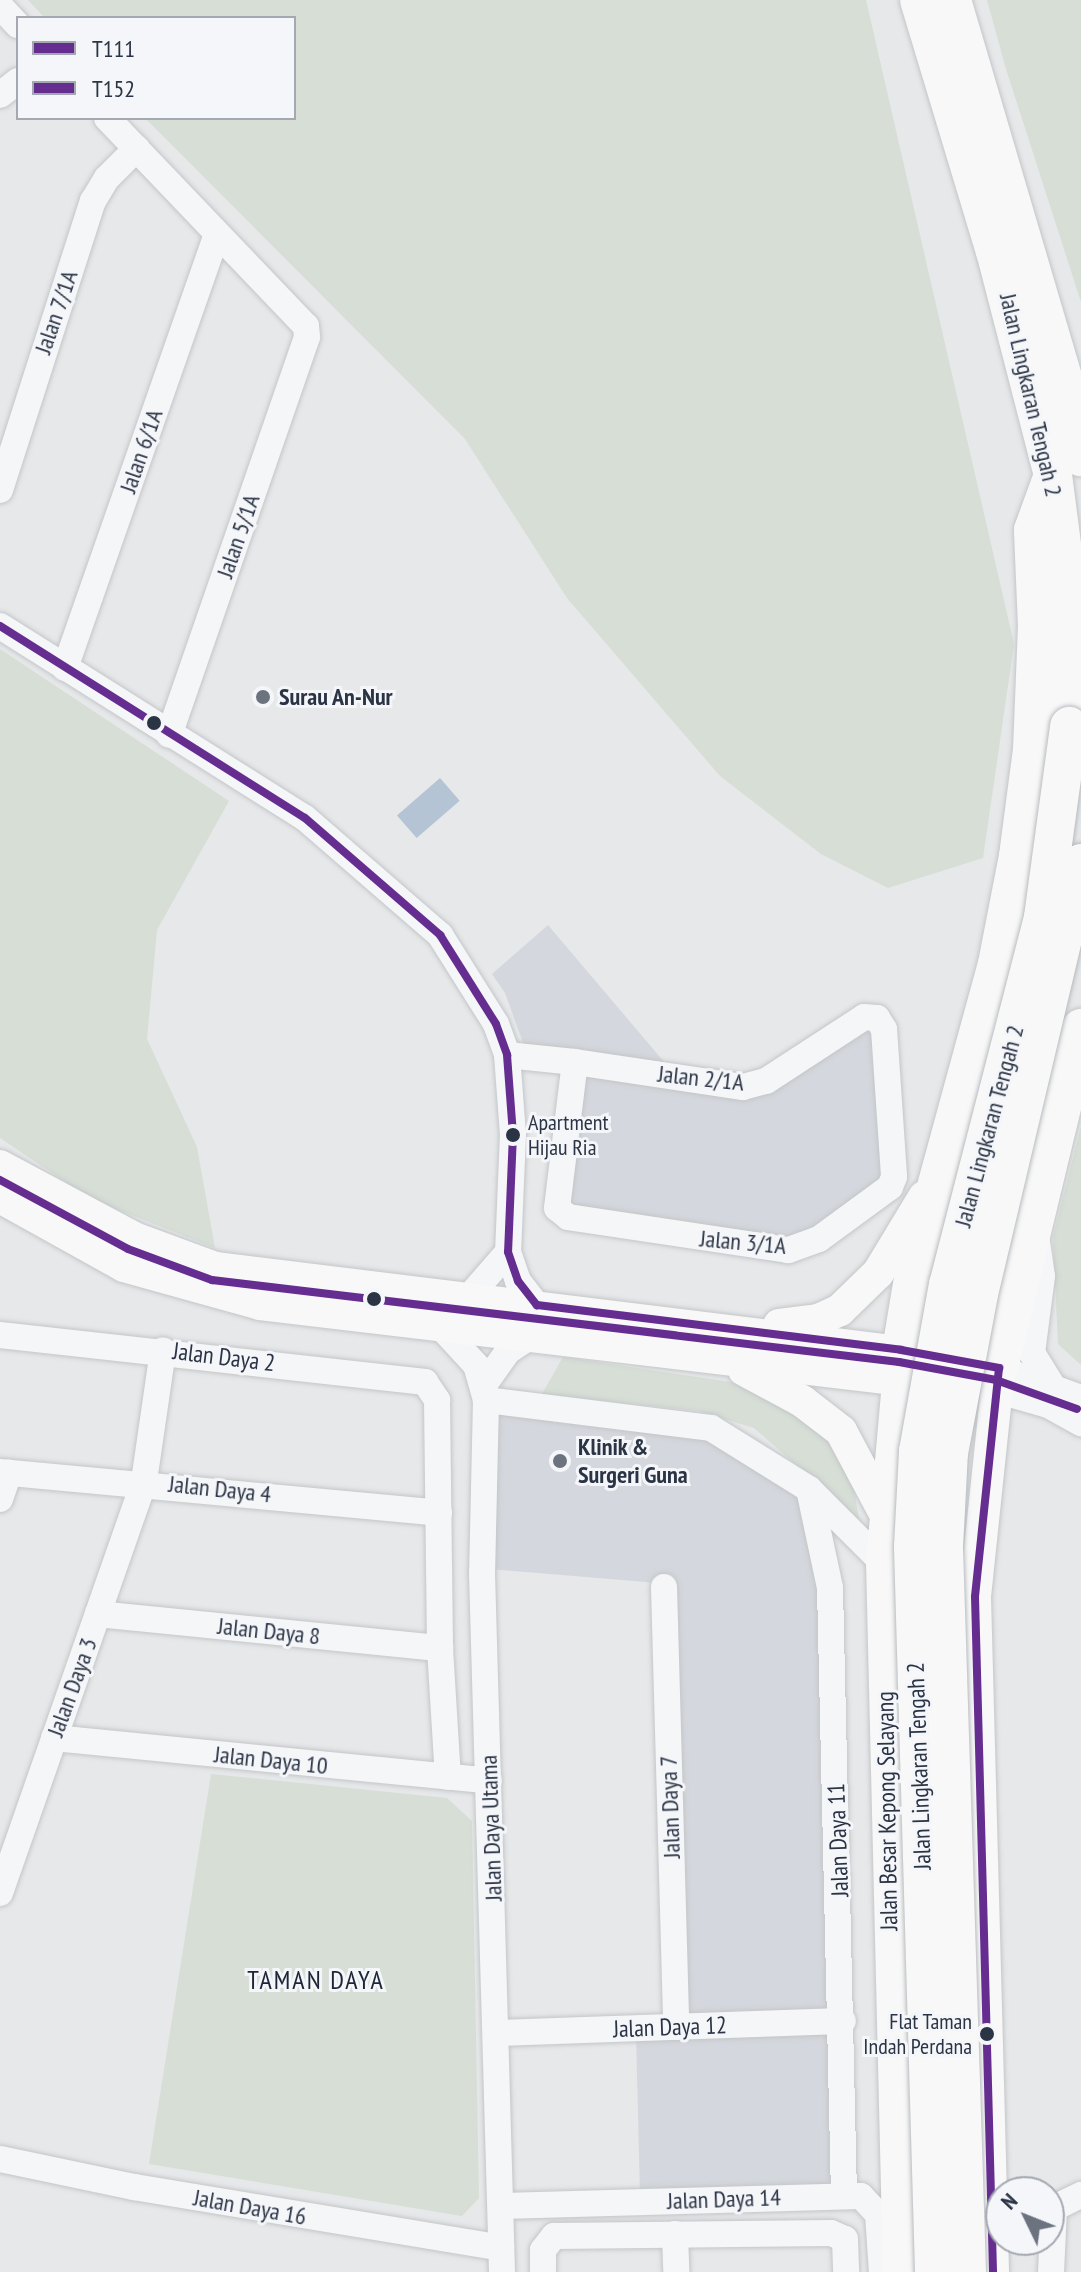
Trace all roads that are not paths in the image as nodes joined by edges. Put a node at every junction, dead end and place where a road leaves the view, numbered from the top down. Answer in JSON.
{"nodes":[{"id":1,"x":919,"y":0,"type":"edge"},
{"id":2,"x":952,"y":0,"type":"edge"},
{"id":3,"x":0,"y":6,"type":"edge"},
{"id":4,"x":16,"y":23,"type":"edge"},
{"id":5,"x":16,"y":83,"type":"edge"},
{"id":6,"x":0,"y":95,"type":"edge"},
{"id":7,"x":109,"y":120,"type":"edge"},
{"id":8,"x":137,"y":148,"type":"junction"},
{"id":9,"x":217,"y":235,"type":"junction"},
{"id":10,"x":1074,"y":461,"type":"edge"},
{"id":11,"x":0,"y":490,"type":"edge"},
{"id":12,"x":0,"y":626,"type":"edge"},
{"id":13,"x":65,"y":668,"type":"junction"},
{"id":14,"x":169,"y":735,"type":"junction"},
{"id":15,"x":1081,"y":863,"type":"edge"},
{"id":16,"x":877,"y":1018,"type":"joint"},
{"id":17,"x":1081,"y":1028,"type":"edge"},
{"id":18,"x":507,"y":1055,"type":"junction"},
{"id":19,"x":575,"y":1062,"type":"junction"},
{"id":20,"x":948,"y":1153,"type":"junction"},
{"id":21,"x":0,"y":1166,"type":"edge"},
{"id":22,"x":0,"y":1197,"type":"edge"},
{"id":23,"x":1032,"y":1225,"type":"junction"},
{"id":24,"x":508,"y":1252,"type":"junction"},
{"id":25,"x":916,"y":1260,"type":"junction"},
{"id":26,"x":1021,"y":1269,"type":"junction"},
{"id":27,"x":468,"y":1298,"type":"junction"},
{"id":28,"x":536,"y":1320,"type":"junction"},
{"id":29,"x":438,"y":1324,"type":"junction"},
{"id":30,"x":0,"y":1335,"type":"edge"},
{"id":31,"x":728,"y":1346,"type":"junction"},
{"id":32,"x":163,"y":1350,"type":"junction"},
{"id":33,"x":899,"y":1365,"type":"junction"},
{"id":34,"x":997,"y":1379,"type":"junction"},
{"id":35,"x":1051,"y":1384,"type":"junction"},
{"id":36,"x":485,"y":1393,"type":"junction"},
{"id":37,"x":1081,"y":1398,"type":"edge"},
{"id":38,"x":1081,"y":1423,"type":"edge"},
{"id":39,"x":5,"y":1472,"type":"edge"},
{"id":40,"x":144,"y":1481,"type":"junction"},
{"id":41,"x":809,"y":1489,"type":"junction"},
{"id":42,"x":0,"y":1499,"type":"edge"},
{"id":43,"x":884,"y":1499,"type":"junction"},
{"id":44,"x":439,"y":1513,"type":"junction"},
{"id":45,"x":980,"y":1515,"type":"junction"},
{"id":46,"x":882,"y":1562,"type":"junction"},
{"id":47,"x":664,"y":1587,"type":"dead end"},
{"id":48,"x":98,"y":1614,"type":"junction"},
{"id":49,"x":440,"y":1648,"type":"junction"},
{"id":50,"x":54,"y":1738,"type":"junction"},
{"id":51,"x":448,"y":1777,"type":"junction"},
{"id":52,"x":489,"y":1781,"type":"junction"},
{"id":53,"x":0,"y":1893,"type":"edge"},
{"id":54,"x":843,"y":2021,"type":"junction"},
{"id":55,"x":676,"y":2027,"type":"junction"},
{"id":56,"x":497,"y":2033,"type":"junction"},
{"id":57,"x":0,"y":2159,"type":"edge"},
{"id":58,"x":844,"y":2194,"type":"junction"},
{"id":59,"x":1081,"y":2195,"type":"edge"},
{"id":60,"x":502,"y":2206,"type":"junction"},
{"id":61,"x":675,"y":2234,"type":"junction"},
{"id":62,"x":502,"y":2260,"type":"edge"},
{"id":63,"x":543,"y":2272,"type":"edge"},
{"id":64,"x":676,"y":2272,"type":"edge"},
{"id":65,"x":846,"y":2272,"type":"edge"},
{"id":66,"x":882,"y":2272,"type":"edge"},
{"id":67,"x":899,"y":2272,"type":"edge"},
{"id":68,"x":934,"y":2272,"type":"edge"},
{"id":69,"x":967,"y":2272,"type":"edge"},
{"id":70,"x":993,"y":2272,"type":"edge"},
{"id":71,"x":1051,"y":2272,"type":"edge"}],
"edges":[{"from":1,"to":10,"type":"highway","name":"Jalan Lingkaran Tengah 2"},
{"from":2,"to":10,"type":"highway","name":"Jalan Lingkaran Tengah 2"},
{"from":3,"to":4,"type":"street"},
{"from":5,"to":6,"type":"street"},
{"from":7,"to":8,"type":"street"},
{"from":8,"to":9,"type":"street"},
{"from":8,"to":11,"type":"street","name":"Jalan 7/1A"},
{"from":9,"to":13,"type":"street","name":"Jalan 6/1A"},
{"from":9,"to":14,"type":"street","name":"Jalan 5/1A"},
{"from":10,"to":20,"type":"highway"},
{"from":10,"to":68,"type":"highway","name":"Jalan Lingkaran Tengah 2","bridge":true},
{"from":12,"to":13,"type":"street"},
{"from":13,"to":14,"type":"street"},
{"from":14,"to":18,"type":"street"},
{"from":15,"to":69,"type":"highway","name":"Jalan Lingkaran Tengah 2","bridge":true},
{"from":16,"to":19,"type":"street","name":"Jalan 2/1A"},
{"from":16,"to":19,"type":"street","name":"Jalan 3/1A"},
{"from":17,"to":23,"type":"highway"},
{"from":18,"to":19,"type":"street","name":"Jalan 2/1A"},
{"from":18,"to":24,"type":"street"},
{"from":20,"to":25,"type":"highway"},
{"from":20,"to":31,"type":"main road"},
{"from":21,"to":27,"type":"main road"},
{"from":22,"to":29,"type":"main road"},
{"from":23,"to":26,"type":"highway"},
{"from":23,"to":35,"type":"street"},
{"from":24,"to":27,"type":"street"},
{"from":24,"to":28,"type":"street"},
{"from":25,"to":26,"type":"highway"},
{"from":25,"to":33,"type":"highway"},
{"from":26,"to":34,"type":"highway"},
{"from":27,"to":28,"type":"main road"},
{"from":28,"to":29,"type":"main road"},
{"from":28,"to":31,"type":"main road"},
{"from":28,"to":36,"type":"street"},
{"from":29,"to":36,"type":"street"},
{"from":30,"to":32,"type":"street","name":"Jalan Daya 2"},
{"from":31,"to":33,"type":"main road"},
{"from":31,"to":43,"type":"main road"},
{"from":32,"to":40,"type":"street","name":"Jalan Daya 3"},
{"from":32,"to":44,"type":"street","name":"Jalan Daya 2"},
{"from":33,"to":34,"type":"main road"},
{"from":33,"to":43,"type":"main road","name":"Jalan Besar Kepong Selayang"},
{"from":34,"to":35,"type":"street"},
{"from":34,"to":38,"type":"street"},
{"from":34,"to":45,"type":"main road"},
{"from":35,"to":37,"type":"street"},
{"from":36,"to":41,"type":"street"},
{"from":36,"to":52,"type":"street","name":"Jalan Daya Utama"},
{"from":39,"to":40,"type":"street","name":"Jalan Daya 4"},
{"from":39,"to":42,"type":"street"},
{"from":40,"to":44,"type":"street","name":"Jalan Daya 4"},
{"from":40,"to":48,"type":"street","name":"Jalan Daya 3"},
{"from":41,"to":46,"type":"street"},
{"from":41,"to":54,"type":"street","name":"Jalan Daya 11"},
{"from":43,"to":45,"type":"main road"},
{"from":43,"to":46,"type":"main road","name":"Jalan Besar Kepong Selayang"},
{"from":44,"to":49,"type":"street"},
{"from":45,"to":70,"type":"main road"},
{"from":46,"to":67,"type":"main road","name":"Jalan Besar Kepong Selayang"},
{"from":47,"to":55,"type":"street","name":"Jalan Daya 7"},
{"from":48,"to":49,"type":"street","name":"Jalan Daya 8"},
{"from":48,"to":50,"type":"street","name":"Jalan Daya 3"},
{"from":49,"to":51,"type":"street"},
{"from":50,"to":51,"type":"street","name":"Jalan Daya 10"},
{"from":50,"to":53,"type":"street","name":"Jalan Daya 3"},
{"from":51,"to":52,"type":"street","name":"Jalan Daya 10"},
{"from":52,"to":56,"type":"street","name":"Jalan Daya Utama"},
{"from":54,"to":55,"type":"street","name":"Jalan Daya 12"},
{"from":54,"to":58,"type":"street","name":"Jalan Daya 11"},
{"from":55,"to":56,"type":"street","name":"Jalan Daya 12"},
{"from":56,"to":60,"type":"street","name":"Jalan Daya Utama"},
{"from":57,"to":62,"type":"street","name":"Jalan Daya 16"},
{"from":58,"to":60,"type":"street","name":"Jalan Daya 14"},
{"from":58,"to":66,"type":"street"},
{"from":59,"to":71,"type":"street"},
{"from":60,"to":62,"type":"street","name":"Jalan Daya Utama"},
{"from":61,"to":63,"type":"street"},
{"from":61,"to":64,"type":"street"},
{"from":61,"to":65,"type":"street"}]}
